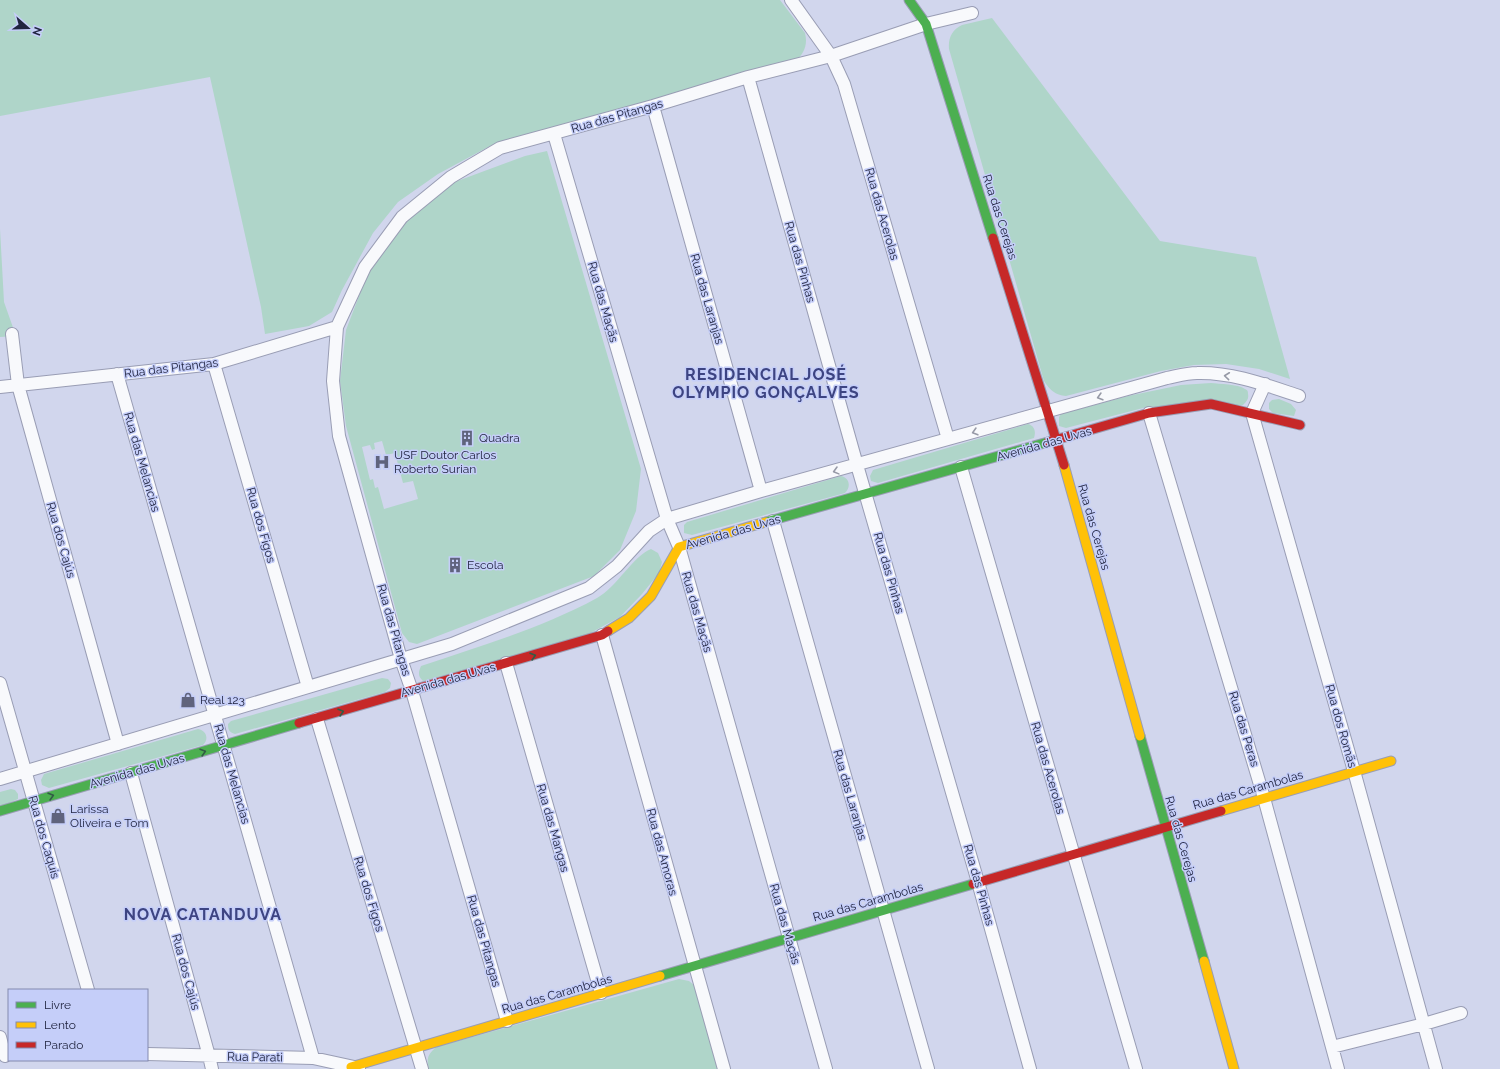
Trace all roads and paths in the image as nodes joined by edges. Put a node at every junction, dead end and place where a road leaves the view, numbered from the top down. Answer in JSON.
{"nodes":[{"id":1,"x":791,"y":0,"type":"edge"},
{"id":2,"x":909,"y":0,"type":"edge"},
{"id":3,"x":972,"y":13,"type":"dead end"},
{"id":4,"x":926,"y":24,"type":"junction"},
{"id":5,"x":831,"y":56,"type":"junction"},
{"id":6,"x":748,"y":77,"type":"junction"},
{"id":7,"x":653,"y":106,"type":"junction"},
{"id":8,"x":554,"y":134,"type":"junction"},
{"id":9,"x":337,"y":327,"type":"junction"},
{"id":10,"x":12,"y":334,"type":"dead end"},
{"id":11,"x":214,"y":364,"type":"junction"},
{"id":12,"x":117,"y":374,"type":"junction"},
{"id":13,"x":1265,"y":384,"type":"junction"},
{"id":14,"x":18,"y":385,"type":"junction"},
{"id":15,"x":0,"y":387,"type":"edge"},
{"id":16,"x":1299,"y":396,"type":"dead end"},
{"id":17,"x":1049,"y":411,"type":"junction"},
{"id":18,"x":1149,"y":413,"type":"junction"},
{"id":19,"x":1252,"y":413,"type":"junction"},
{"id":20,"x":1300,"y":425,"type":"dead end"},
{"id":21,"x":948,"y":439,"type":"junction"},
{"id":22,"x":1057,"y":440,"type":"junction"},
{"id":23,"x":857,"y":465,"type":"junction"},
{"id":24,"x":961,"y":468,"type":"junction"},
{"id":25,"x":761,"y":491,"type":"junction"},
{"id":26,"x":866,"y":494,"type":"junction"},
{"id":27,"x":668,"y":519,"type":"junction"},
{"id":28,"x":773,"y":521,"type":"junction"},
{"id":29,"x":679,"y":547,"type":"junction"},
{"id":30,"x":602,"y":635,"type":"junction"},
{"id":31,"x":401,"y":659,"type":"junction"},
{"id":32,"x":506,"y":663,"type":"junction"},
{"id":33,"x":0,"y":684,"type":"edge"},
{"id":34,"x":308,"y":687,"type":"junction"},
{"id":35,"x":412,"y":691,"type":"junction"},
{"id":36,"x":214,"y":714,"type":"junction"},
{"id":37,"x":317,"y":719,"type":"junction"},
{"id":38,"x":118,"y":744,"type":"junction"},
{"id":39,"x":224,"y":746,"type":"junction"},
{"id":40,"x":1391,"y":761,"type":"dead end"},
{"id":41,"x":1354,"y":771,"type":"junction"},
{"id":42,"x":25,"y":772,"type":"junction"},
{"id":43,"x":131,"y":773,"type":"junction"},
{"id":44,"x":0,"y":779,"type":"edge"},
{"id":45,"x":1264,"y":798,"type":"junction"},
{"id":46,"x":33,"y":801,"type":"junction"},
{"id":47,"x":0,"y":811,"type":"edge"},
{"id":48,"x":1165,"y":827,"type":"junction"},
{"id":49,"x":1072,"y":854,"type":"junction"},
{"id":50,"x":978,"y":882,"type":"junction"},
{"id":51,"x":882,"y":910,"type":"junction"},
{"id":52,"x":789,"y":938,"type":"junction"},
{"id":53,"x":694,"y":966,"type":"junction"},
{"id":54,"x":88,"y":989,"type":"edge"},
{"id":55,"x":601,"y":993,"type":"junction"},
{"id":56,"x":1461,"y":1014,"type":"dead end"},
{"id":57,"x":507,"y":1021,"type":"junction"},
{"id":58,"x":1424,"y":1024,"type":"junction"},
{"id":59,"x":0,"y":1037,"type":"edge"},
{"id":60,"x":1332,"y":1047,"type":"junction"},
{"id":61,"x":415,"y":1048,"type":"junction"},
{"id":62,"x":148,"y":1054,"type":"edge"},
{"id":63,"x":209,"y":1056,"type":"junction"},
{"id":64,"x":5,"y":1057,"type":"edge"},
{"id":65,"x":313,"y":1058,"type":"junction"},
{"id":66,"x":356,"y":1068,"type":"edge"},
{"id":67,"x":212,"y":1069,"type":"edge"},
{"id":68,"x":422,"y":1069,"type":"edge"},
{"id":69,"x":724,"y":1069,"type":"edge"},
{"id":70,"x":826,"y":1069,"type":"edge"},
{"id":71,"x":928,"y":1069,"type":"edge"},
{"id":72,"x":1030,"y":1069,"type":"edge"},
{"id":73,"x":1136,"y":1069,"type":"edge"},
{"id":74,"x":1234,"y":1069,"type":"edge"},
{"id":75,"x":1338,"y":1069,"type":"edge"},
{"id":76,"x":1436,"y":1069,"type":"edge"}],
"edges":[{"from":1,"to":5,"type":"street","name":"Rua das Acerolas"},
{"from":2,"to":4,"type":"street","name":"Rua das Cerejas"},
{"from":3,"to":4,"type":"street","name":"Rua das Pitangas"},
{"from":4,"to":5,"type":"street","name":"Rua das Pitangas"},
{"from":4,"to":17,"type":"street","name":"Rua das Cerejas"},
{"from":5,"to":6,"type":"street","name":"Rua das Pitangas"},
{"from":5,"to":21,"type":"street","name":"Rua das Acerolas"},
{"from":6,"to":7,"type":"street","name":"Rua das Pitangas"},
{"from":6,"to":23,"type":"street","name":"Rua das Pinhas"},
{"from":7,"to":8,"type":"street","name":"Rua das Pitangas"},
{"from":7,"to":25,"type":"street","name":"Rua das Laranjas"},
{"from":8,"to":9,"type":"street","name":"Rua das Pitangas"},
{"from":8,"to":27,"type":"street","name":"Rua das Maçãs"},
{"from":9,"to":11,"type":"street","name":"Rua das Pitangas"},
{"from":9,"to":31,"type":"street","name":"Rua das Pitangas"},
{"from":10,"to":14,"type":"street","name":"Rua dos Cajús"},
{"from":11,"to":12,"type":"street","name":"Rua das Pitangas"},
{"from":11,"to":34,"type":"street","name":"Rua dos Figos"},
{"from":12,"to":14,"type":"street","name":"Rua das Pitangas"},
{"from":12,"to":36,"type":"street","name":"Rua das Melancias"},
{"from":13,"to":16,"type":"street"},
{"from":13,"to":17,"type":"street","one_way":true},
{"from":13,"to":19,"type":"street"},
{"from":14,"to":15,"type":"street","name":"Rua das Pitangas"},
{"from":14,"to":38,"type":"street","name":"Rua dos Cajús"},
{"from":17,"to":21,"type":"street","one_way":true},
{"from":17,"to":22,"type":"street","name":"Rua das Cerejas"},
{"from":18,"to":19,"type":"street","name":"Avenida das Uvas"},
{"from":18,"to":22,"type":"street","name":"Avenida das Uvas"},
{"from":18,"to":45,"type":"street","name":"Rua das Peras"},
{"from":19,"to":20,"type":"street","name":"Avenida das Uvas"},
{"from":19,"to":41,"type":"street","name":"Rua dos Romãs"},
{"from":21,"to":23,"type":"street"},
{"from":22,"to":24,"type":"street","name":"Avenida das Uvas"},
{"from":22,"to":48,"type":"street","name":"Rua das Cerejas"},
{"from":23,"to":25,"type":"street","one_way":true},
{"from":23,"to":26,"type":"street","name":"Rua das Pinhas"},
{"from":24,"to":26,"type":"street","name":"Avenida das Uvas"},
{"from":24,"to":49,"type":"street","name":"Rua das Acerolas"},
{"from":25,"to":27,"type":"street"},
{"from":26,"to":28,"type":"street","name":"Avenida das Uvas"},
{"from":26,"to":50,"type":"street","name":"Rua das Pinhas"},
{"from":27,"to":29,"type":"street","name":"Rua das Maçãs"},
{"from":27,"to":31,"type":"street"},
{"from":28,"to":29,"type":"street","name":"Avenida das Uvas"},
{"from":28,"to":51,"type":"street","name":"Rua das Laranjas"},
{"from":29,"to":30,"type":"street","name":"Avenida das Uvas"},
{"from":29,"to":52,"type":"street","name":"Rua das Maçãs"},
{"from":32,"to":30,"type":"street","name":"Avenida das Uvas","one_way":true},
{"from":30,"to":53,"type":"street","name":"Rua das Amoras"},
{"from":31,"to":34,"type":"street"},
{"from":31,"to":35,"type":"street","name":"Rua das Pitangas"},
{"from":32,"to":35,"type":"street","name":"Avenida das Uvas"},
{"from":32,"to":55,"type":"street","name":"Rua das Mangas"},
{"from":33,"to":42,"type":"street","name":"Rua dos Caquis"},
{"from":34,"to":36,"type":"street"},
{"from":37,"to":35,"type":"street","name":"Avenida das Uvas","one_way":true},
{"from":35,"to":57,"type":"street","name":"Rua das Pitangas"},
{"from":36,"to":38,"type":"street"},
{"from":36,"to":39,"type":"street","name":"Rua das Melancias"},
{"from":37,"to":39,"type":"street","name":"Avenida das Uvas"},
{"from":37,"to":61,"type":"street","name":"Rua dos Figos"},
{"from":38,"to":42,"type":"street"},
{"from":43,"to":39,"type":"street","name":"Avenida das Uvas","one_way":true},
{"from":39,"to":65,"type":"street","name":"Rua das Melancias"},
{"from":40,"to":41,"type":"street","name":"Rua das Carambolas"},
{"from":41,"to":45,"type":"street","name":"Rua das Carambolas"},
{"from":41,"to":58,"type":"street","name":"Rua dos Romãs"},
{"from":42,"to":44,"type":"street"},
{"from":42,"to":46,"type":"street","name":"Rua dos Caquis"},
{"from":46,"to":43,"type":"street","name":"Avenida das Uvas","one_way":true},
{"from":43,"to":63,"type":"street","name":"Rua dos Cajús"},
{"from":45,"to":48,"type":"street","name":"Rua das Carambolas"},
{"from":45,"to":60,"type":"street","name":"Rua das Peras"},
{"from":46,"to":47,"type":"street","name":"Avenida das Uvas"},
{"from":46,"to":54,"type":"street","name":"Rua dos Caquis"},
{"from":48,"to":49,"type":"street","name":"Rua das Carambolas"},
{"from":48,"to":74,"type":"street","name":"Rua das Cerejas"},
{"from":49,"to":50,"type":"street","name":"Rua das Carambolas"},
{"from":49,"to":73,"type":"street","name":"Rua das Acerolas"},
{"from":50,"to":51,"type":"street","name":"Rua das Carambolas"},
{"from":50,"to":72,"type":"street","name":"Rua das Pinhas"},
{"from":51,"to":52,"type":"street","name":"Rua das Carambolas"},
{"from":51,"to":71,"type":"street","name":"Rua das Laranjas"},
{"from":52,"to":53,"type":"street","name":"Rua das Carambolas"},
{"from":52,"to":70,"type":"street","name":"Rua das Maçãs"},
{"from":53,"to":55,"type":"street","name":"Rua das Carambolas"},
{"from":53,"to":69,"type":"street","name":"Rua das Amoras"},
{"from":55,"to":57,"type":"street","name":"Rua das Carambolas"},
{"from":56,"to":58,"type":"street"},
{"from":57,"to":61,"type":"street","name":"Rua das Carambolas"},
{"from":58,"to":60,"type":"street"},
{"from":58,"to":76,"type":"street","name":"Rua dos Romãs"},
{"from":59,"to":64,"type":"street"},
{"from":60,"to":75,"type":"street","name":"Rua das Peras"},
{"from":61,"to":66,"type":"street","name":"Rua das Carambolas"},
{"from":61,"to":68,"type":"street","name":"Rua dos Figos"},
{"from":62,"to":63,"type":"street","name":"Rua Parati"},
{"from":63,"to":65,"type":"street","name":"Rua Parati"},
{"from":63,"to":67,"type":"street","name":"Rua dos Cajús"},
{"from":65,"to":66,"type":"street","name":"Rua Parati"}]}
